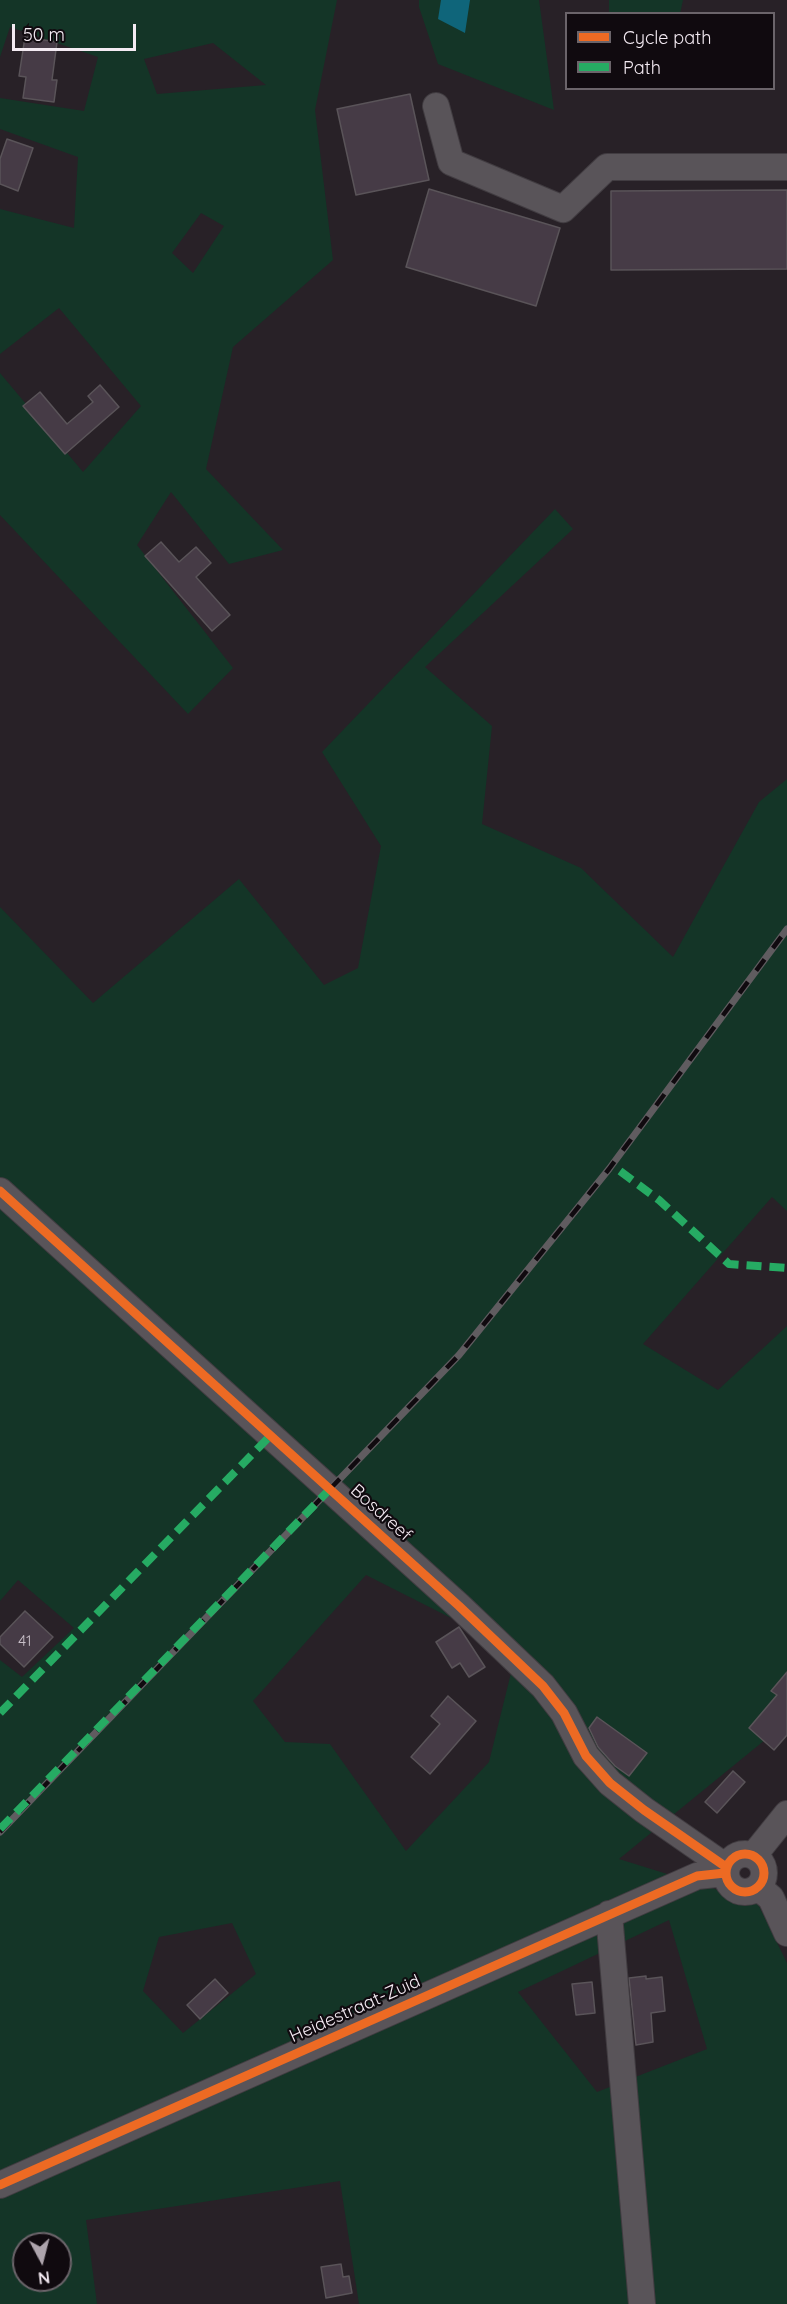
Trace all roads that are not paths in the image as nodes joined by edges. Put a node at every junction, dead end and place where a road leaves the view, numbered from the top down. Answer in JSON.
{"nodes":[{"id":1,"x":436,"y":106,"type":"dead end"},
{"id":2,"x":787,"y":167,"type":"edge"},
{"id":3,"x":0,"y":1191,"type":"edge"},
{"id":4,"x":787,"y":1814,"type":"edge"},
{"id":5,"x":754,"y":1856,"type":"junction"},
{"id":6,"x":726,"y":1870,"type":"junction"},
{"id":7,"x":758,"y":1887,"type":"junction"},
{"id":8,"x":609,"y":1914,"type":"junction"},
{"id":9,"x":787,"y":1933,"type":"edge"},
{"id":10,"x":0,"y":2185,"type":"edge"},
{"id":11,"x":642,"y":2304,"type":"edge"}],
"edges":[{"from":1,"to":2,"type":"street"},
{"from":3,"to":6,"type":"street","name":"Bosdreef"},
{"from":4,"to":5,"type":"street"},
{"from":5,"to":6,"type":"street"},
{"from":5,"to":7,"type":"street"},
{"from":6,"to":7,"type":"street"},
{"from":6,"to":8,"type":"street","name":"Heidestraat-Zuid"},
{"from":7,"to":9,"type":"street"},
{"from":8,"to":10,"type":"street","name":"Heidestraat-Zuid"},
{"from":8,"to":11,"type":"street"}]}
